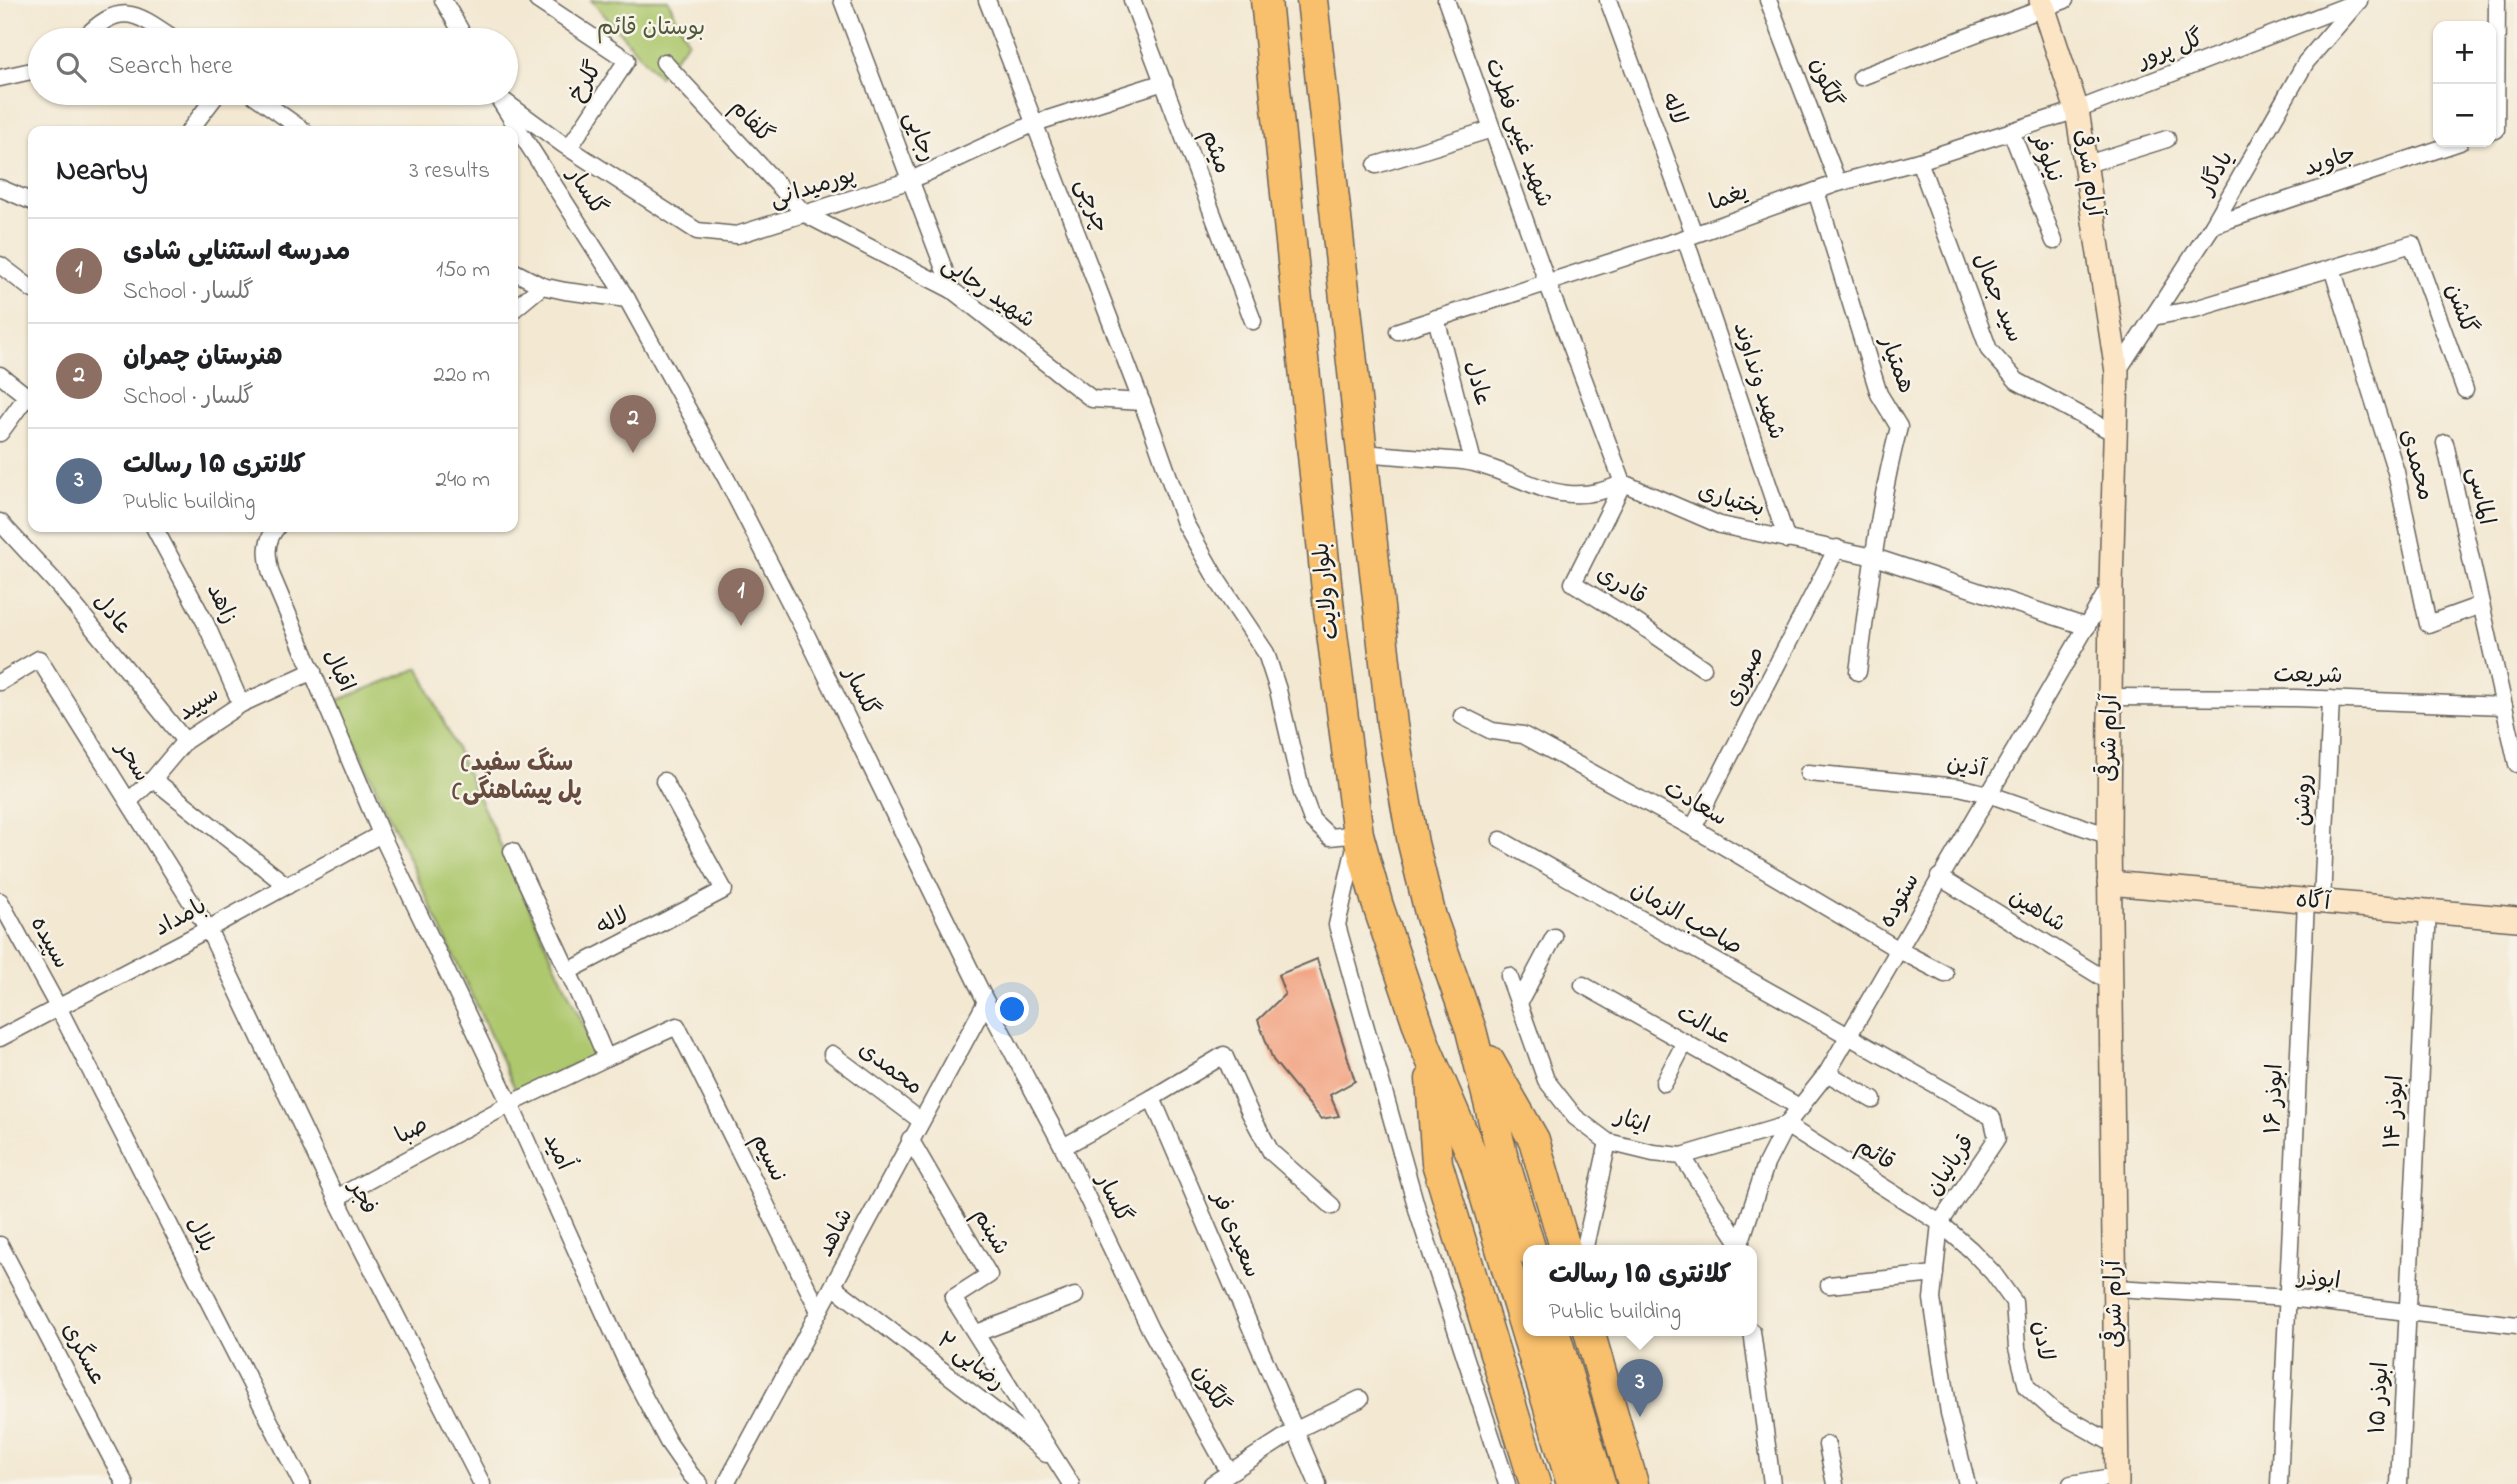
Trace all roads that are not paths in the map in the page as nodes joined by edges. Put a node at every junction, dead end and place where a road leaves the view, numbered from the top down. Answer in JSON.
{"nodes":[{"id":1,"x":443,"y":0,"type":"edge"},
{"id":2,"x":537,"y":0,"type":"edge"},
{"id":3,"x":842,"y":0,"type":"edge"},
{"id":4,"x":986,"y":0,"type":"edge"},
{"id":5,"x":1132,"y":0,"type":"edge"},
{"id":6,"x":1266,"y":0,"type":"edge"},
{"id":7,"x":1312,"y":0,"type":"edge"},
{"id":8,"x":1446,"y":0,"type":"edge"},
{"id":9,"x":1608,"y":0,"type":"edge"},
{"id":10,"x":1768,"y":0,"type":"edge"},
{"id":11,"x":2497,"y":0,"type":"edge"},
{"id":12,"x":2360,"y":1,"type":"edge"},
{"id":13,"x":2050,"y":3,"type":"edge"},
{"id":14,"x":95,"y":28,"type":"edge"},
{"id":15,"x":157,"y":28,"type":"edge"},
{"id":16,"x":459,"y":28,"type":"edge"},
{"id":17,"x":664,"y":62,"type":"dead end"},
{"id":18,"x":28,"y":72,"type":"edge"},
{"id":19,"x":1861,"y":77,"type":"dead end"},
{"id":20,"x":0,"y":78,"type":"edge"},
{"id":21,"x":1164,"y":82,"type":"junction"},
{"id":22,"x":209,"y":105,"type":"edge"},
{"id":23,"x":268,"y":105,"type":"edge"},
{"id":24,"x":503,"y":105,"type":"edge"},
{"id":25,"x":511,"y":105,"type":"edge"},
{"id":26,"x":2077,"y":110,"type":"junction"},
{"id":27,"x":1035,"y":123,"type":"junction"},
{"id":28,"x":193,"y":126,"type":"edge"},
{"id":29,"x":297,"y":126,"type":"edge"},
{"id":30,"x":516,"y":126,"type":"edge"},
{"id":31,"x":518,"y":128,"type":"edge"},
{"id":32,"x":1492,"y":129,"type":"junction"},
{"id":33,"x":2496,"y":130,"type":"edge"},
{"id":34,"x":2011,"y":131,"type":"junction"},
{"id":35,"x":2167,"y":139,"type":"dead end"},
{"id":36,"x":2445,"y":147,"type":"edge"},
{"id":37,"x":569,"y":148,"type":"junction"},
{"id":38,"x":1919,"y":161,"type":"junction"},
{"id":39,"x":2087,"y":164,"type":"junction"},
{"id":40,"x":1376,"y":165,"type":"dead end"},
{"id":41,"x":911,"y":180,"type":"junction"},
{"id":42,"x":1838,"y":183,"type":"junction"},
{"id":43,"x":0,"y":188,"type":"edge"},
{"id":44,"x":1816,"y":191,"type":"junction"},
{"id":45,"x":28,"y":200,"type":"edge"},
{"id":46,"x":805,"y":214,"type":"junction"},
{"id":47,"x":2213,"y":225,"type":"junction"},
{"id":48,"x":1690,"y":236,"type":"junction"},
{"id":49,"x":2054,"y":241,"type":"dead end"},
{"id":50,"x":0,"y":265,"type":"edge"},
{"id":51,"x":2332,"y":268,"type":"junction"},
{"id":52,"x":518,"y":274,"type":"edge"},
{"id":53,"x":1547,"y":282,"type":"junction"},
{"id":54,"x":28,"y":286,"type":"edge"},
{"id":55,"x":542,"y":286,"type":"junction"},
{"id":56,"x":952,"y":290,"type":"junction"},
{"id":57,"x":627,"y":299,"type":"junction"},
{"id":58,"x":518,"y":306,"type":"edge"},
{"id":59,"x":2153,"y":317,"type":"junction"},
{"id":60,"x":1436,"y":318,"type":"junction"},
{"id":61,"x":1253,"y":321,"type":"dead end"},
{"id":62,"x":1398,"y":331,"type":"dead end"},
{"id":63,"x":2117,"y":372,"type":"junction"},
{"id":64,"x":0,"y":375,"type":"edge"},
{"id":65,"x":2465,"y":390,"type":"dead end"},
{"id":66,"x":28,"y":396,"type":"edge"},
{"id":67,"x":28,"y":400,"type":"edge"},
{"id":68,"x":1142,"y":402,"type":"junction"},
{"id":69,"x":0,"y":433,"type":"edge"},
{"id":70,"x":2116,"y":434,"type":"junction"},
{"id":71,"x":2445,"y":443,"type":"dead end"},
{"id":72,"x":1362,"y":453,"type":"junction"},
{"id":73,"x":1473,"y":462,"type":"junction"},
{"id":74,"x":1623,"y":483,"type":"junction"},
{"id":75,"x":0,"y":522,"type":"edge"},
{"id":76,"x":157,"y":532,"type":"edge"},
{"id":77,"x":273,"y":532,"type":"edge"},
{"id":78,"x":1787,"y":540,"type":"junction"},
{"id":79,"x":1837,"y":548,"type":"junction"},
{"id":80,"x":1874,"y":557,"type":"junction"},
{"id":81,"x":2111,"y":584,"type":"junction"},
{"id":82,"x":2481,"y":606,"type":"junction"},
{"id":83,"x":2087,"y":627,"type":"junction"},
{"id":84,"x":1703,"y":668,"type":"dead end"},
{"id":85,"x":313,"y":671,"type":"junction"},
{"id":86,"x":1858,"y":672,"type":"dead end"},
{"id":87,"x":0,"y":682,"type":"edge"},
{"id":88,"x":2110,"y":697,"type":"junction"},
{"id":89,"x":2331,"y":699,"type":"junction"},
{"id":90,"x":241,"y":704,"type":"junction"},
{"id":91,"x":2504,"y":706,"type":"junction"},
{"id":92,"x":1462,"y":716,"type":"dead end"},
{"id":93,"x":185,"y":741,"type":"junction"},
{"id":94,"x":2517,"y":764,"type":"edge"},
{"id":95,"x":1808,"y":773,"type":"dead end"},
{"id":96,"x":153,"y":779,"type":"junction"},
{"id":97,"x":664,"y":781,"type":"dead end"},
{"id":98,"x":1988,"y":794,"type":"junction"},
{"id":99,"x":130,"y":800,"type":"junction"},
{"id":100,"x":1693,"y":828,"type":"junction"},
{"id":101,"x":381,"y":834,"type":"junction"},
{"id":102,"x":1358,"y":834,"type":"junction"},
{"id":103,"x":2109,"y":835,"type":"junction"},
{"id":104,"x":1501,"y":840,"type":"dead end"},
{"id":105,"x":512,"y":851,"type":"dead end"},
{"id":106,"x":1939,"y":877,"type":"junction"},
{"id":107,"x":2109,"y":883,"type":"junction"},
{"id":108,"x":287,"y":886,"type":"junction"},
{"id":109,"x":0,"y":901,"type":"edge"},
{"id":110,"x":2314,"y":902,"type":"junction"},
{"id":111,"x":2428,"y":911,"type":"junction"},
{"id":112,"x":2517,"y":919,"type":"edge"},
{"id":113,"x":208,"y":929,"type":"junction"},
{"id":114,"x":1554,"y":937,"type":"dead end"},
{"id":115,"x":1899,"y":950,"type":"junction"},
{"id":116,"x":567,"y":972,"type":"junction"},
{"id":117,"x":1945,"y":974,"type":"dead end"},
{"id":118,"x":1509,"y":976,"type":"dead end"},
{"id":119,"x":2110,"y":983,"type":"junction"},
{"id":120,"x":1583,"y":985,"type":"dead end"},
{"id":121,"x":986,"y":1002,"type":"junction"},
{"id":122,"x":1519,"y":1003,"type":"junction"},
{"id":123,"x":58,"y":1007,"type":"junction"},
{"id":124,"x":1471,"y":1030,"type":"junction"},
{"id":125,"x":1848,"y":1037,"type":"junction"},
{"id":126,"x":0,"y":1038,"type":"edge"},
{"id":127,"x":1685,"y":1042,"type":"junction"},
{"id":128,"x":1426,"y":1048,"type":"junction"},
{"id":129,"x":832,"y":1054,"type":"dead end"},
{"id":130,"x":606,"y":1058,"type":"junction"},
{"id":131,"x":1827,"y":1073,"type":"junction"},
{"id":132,"x":1664,"y":1083,"type":"dead end"},
{"id":133,"x":1152,"y":1098,"type":"junction"},
{"id":134,"x":1874,"y":1100,"type":"dead end"},
{"id":135,"x":510,"y":1104,"type":"junction"},
{"id":136,"x":1801,"y":1108,"type":"junction"},
{"id":137,"x":920,"y":1120,"type":"junction"},
{"id":138,"x":1786,"y":1125,"type":"junction"},
{"id":139,"x":910,"y":1139,"type":"junction"},
{"id":140,"x":1608,"y":1142,"type":"junction"},
{"id":141,"x":1063,"y":1147,"type":"junction"},
{"id":142,"x":1682,"y":1156,"type":"junction"},
{"id":143,"x":1489,"y":1158,"type":"junction"},
{"id":144,"x":336,"y":1198,"type":"junction"},
{"id":145,"x":1332,"y":1206,"type":"dead end"},
{"id":146,"x":1940,"y":1223,"type":"junction"},
{"id":147,"x":0,"y":1245,"type":"edge"},
{"id":148,"x":1528,"y":1245,"type":"edge"},
{"id":149,"x":1564,"y":1245,"type":"edge"},
{"id":150,"x":1585,"y":1245,"type":"edge"},
{"id":151,"x":1739,"y":1245,"type":"edge"},
{"id":152,"x":1741,"y":1245,"type":"edge"},
{"id":153,"x":1935,"y":1274,"type":"junction"},
{"id":154,"x":1829,"y":1285,"type":"dead end"},
{"id":155,"x":833,"y":1286,"type":"junction"},
{"id":156,"x":2115,"y":1288,"type":"junction"},
{"id":157,"x":1523,"y":1292,"type":"edge"},
{"id":158,"x":1075,"y":1296,"type":"dead end"},
{"id":159,"x":2289,"y":1298,"type":"junction"},
{"id":160,"x":819,"y":1311,"type":"junction"},
{"id":161,"x":2407,"y":1314,"type":"junction"},
{"id":162,"x":2517,"y":1325,"type":"edge"},
{"id":163,"x":1150,"y":1329,"type":"joint"},
{"id":164,"x":977,"y":1333,"type":"junction"},
{"id":165,"x":1534,"y":1336,"type":"edge"},
{"id":166,"x":1556,"y":1336,"type":"edge"},
{"id":167,"x":1590,"y":1336,"type":"edge"},
{"id":168,"x":1753,"y":1336,"type":"edge"},
{"id":169,"x":1360,"y":1399,"type":"dead end"},
{"id":170,"x":1294,"y":1430,"type":"junction"},
{"id":171,"x":1828,"y":1444,"type":"dead end"},
{"id":172,"x":2117,"y":1446,"type":"junction"},
{"id":173,"x":1229,"y":1472,"type":"junction"},
{"id":174,"x":2117,"y":1480,"type":"edge"},
{"id":175,"x":125,"y":1484,"type":"edge"},
{"id":176,"x":302,"y":1484,"type":"edge"},
{"id":177,"x":482,"y":1484,"type":"edge"},
{"id":178,"x":700,"y":1484,"type":"edge"},
{"id":179,"x":726,"y":1484,"type":"edge"},
{"id":180,"x":1070,"y":1484,"type":"edge"},
{"id":181,"x":1212,"y":1484,"type":"edge"},
{"id":182,"x":1318,"y":1484,"type":"edge"},
{"id":183,"x":1507,"y":1484,"type":"edge"},
{"id":184,"x":1535,"y":1484,"type":"edge"},
{"id":185,"x":1572,"y":1484,"type":"edge"},
{"id":186,"x":1600,"y":1484,"type":"edge"},
{"id":187,"x":1633,"y":1484,"type":"edge"},
{"id":188,"x":1772,"y":1484,"type":"edge"},
{"id":189,"x":1835,"y":1484,"type":"edge"},
{"id":190,"x":1967,"y":1484,"type":"edge"},
{"id":191,"x":2071,"y":1484,"type":"edge"},
{"id":192,"x":2279,"y":1484,"type":"edge"},
{"id":193,"x":2399,"y":1484,"type":"edge"}],
"edges":[{"from":1,"to":16,"type":"street"},
{"from":2,"to":37,"type":"street","name":"گلرخ"},
{"from":3,"to":41,"type":"street","name":"رجایی"},
{"from":4,"to":27,"type":"street","name":"چرچی"},
{"from":5,"to":21,"type":"street","name":"میثم"},
{"from":6,"to":102,"type":"highway","name":"بلوار ولایت"},
{"from":7,"to":72,"type":"highway"},
{"from":8,"to":32,"type":"street","name":"شهید غیبی فطرت"},
{"from":9,"to":48,"type":"street","name":"لاله"},
{"from":10,"to":42,"type":"street","name":"گلگون"},
{"from":11,"to":33,"type":"street"},
{"from":12,"to":26,"type":"street","name":"گل پرور"},
{"from":12,"to":47,"type":"street","name":"یادگار"},
{"from":13,"to":19,"type":"street"},
{"from":13,"to":26,"type":"street","name":"آرام شرقی"},
{"from":14,"to":15,"type":"street"},
{"from":17,"to":46,"type":"street","name":"گلفام"},
{"from":18,"to":20,"type":"street"},
{"from":21,"to":27,"type":"street","name":"پورمیدانی"},
{"from":21,"to":61,"type":"street","name":"میثم"},
{"from":22,"to":28,"type":"street"},
{"from":23,"to":29,"type":"street"},
{"from":24,"to":30,"type":"street","name":"گلسار"},
{"from":25,"to":37,"type":"street","name":"پورمیدانی"},
{"from":26,"to":34,"type":"street","name":"یغما"},
{"from":26,"to":39,"type":"street","name":"آرام شرقی"},
{"from":27,"to":41,"type":"street","name":"پورمیدانی"},
{"from":27,"to":68,"type":"street","name":"چرچی"},
{"from":31,"to":57,"type":"street","name":"گلسار"},
{"from":32,"to":40,"type":"street"},
{"from":32,"to":53,"type":"street","name":"شهید غیبی فطرت"},
{"from":34,"to":38,"type":"street","name":"یغما"},
{"from":34,"to":49,"type":"street","name":"نیلوفر"},
{"from":35,"to":39,"type":"street"},
{"from":36,"to":47,"type":"street","name":"جاوید"},
{"from":37,"to":46,"type":"street","name":"پورمیدانی"},
{"from":38,"to":42,"type":"street","name":"یغما"},
{"from":38,"to":70,"type":"street","name":"سید جمال"},
{"from":39,"to":63,"type":"street","name":"آرام شرقی"},
{"from":41,"to":46,"type":"street","name":"پورمیدانی"},
{"from":41,"to":56,"type":"street","name":"رجایی"},
{"from":42,"to":44,"type":"street","name":"یغما"},
{"from":43,"to":45,"type":"street"},
{"from":44,"to":48,"type":"street","name":"یغما"},
{"from":44,"to":80,"type":"street","name":"همتیار"},
{"from":46,"to":56,"type":"street","name":"شهید رجایی"},
{"from":47,"to":59,"type":"street","name":"یادگار"},
{"from":48,"to":53,"type":"street","name":"یغما"},
{"from":48,"to":78,"type":"street","name":"شهید ونداوند"},
{"from":50,"to":54,"type":"street"},
{"from":51,"to":59,"type":"street"},
{"from":51,"to":65,"type":"street","name":"گلشن"},
{"from":51,"to":82,"type":"street","name":"محمدی"},
{"from":52,"to":55,"type":"street"},
{"from":53,"to":60,"type":"street","name":"یغما"},
{"from":53,"to":74,"type":"street","name":"شهید غیبی فطرت"},
{"from":55,"to":57,"type":"street"},
{"from":55,"to":58,"type":"street"},
{"from":56,"to":68,"type":"street","name":"شهید رجایی"},
{"from":57,"to":121,"type":"street","name":"گلسار"},
{"from":59,"to":63,"type":"street","name":"یادگار"},
{"from":60,"to":62,"type":"street","name":"یغما"},
{"from":60,"to":73,"type":"street","name":"عادل"},
{"from":63,"to":70,"type":"street","name":"آرام شرقی"},
{"from":64,"to":66,"type":"street"},
{"from":67,"to":69,"type":"street"},
{"from":68,"to":102,"type":"street","name":"چرچی"},
{"from":70,"to":81,"type":"street","name":"آرام شرقی"},
{"from":71,"to":82,"type":"street","name":"الماسی"},
{"from":72,"to":73,"type":"street"},
{"from":72,"to":124,"type":"highway"},
{"from":73,"to":74,"type":"street"},
{"from":74,"to":78,"type":"street","name":"بختیاری"},
{"from":74,"to":84,"type":"street","name":"قادری"},
{"from":75,"to":93,"type":"street","name":"عادل"},
{"from":76,"to":90,"type":"street","name":"زاهد"},
{"from":77,"to":85,"type":"street","name":"اقبال"},
{"from":78,"to":79,"type":"street","name":"بختیاری"},
{"from":79,"to":80,"type":"street","name":"بختیاری"},
{"from":79,"to":100,"type":"street","name":"صبوری"},
{"from":80,"to":83,"type":"street","name":"بختیاری"},
{"from":80,"to":86,"type":"street"},
{"from":81,"to":83,"type":"street","name":"ستوده"},
{"from":81,"to":88,"type":"street","name":"آرام شرقی"},
{"from":82,"to":91,"type":"street","name":"الماسی"},
{"from":83,"to":98,"type":"street","name":"ستوده"},
{"from":85,"to":90,"type":"street","name":"سپید"},
{"from":85,"to":101,"type":"street","name":"اقبال"},
{"from":87,"to":99,"type":"street","name":"سحر"},
{"from":88,"to":89,"type":"street","name":"شریعت"},
{"from":88,"to":103,"type":"street","name":"آرام شرقی"},
{"from":89,"to":91,"type":"street","name":"شریعت"},
{"from":89,"to":110,"type":"street","name":"روشن"},
{"from":90,"to":93,"type":"street","name":"سپید"},
{"from":91,"to":94,"type":"street","name":"الماسی"},
{"from":92,"to":100,"type":"street","name":"سعادت"},
{"from":93,"to":96,"type":"street","name":"سپید"},
{"from":95,"to":98,"type":"street","name":"آذین"},
{"from":96,"to":99,"type":"street","name":"سپید"},
{"from":96,"to":108,"type":"street"},
{"from":97,"to":116,"type":"street","name":"لاله"},
{"from":98,"to":103,"type":"street","name":"آذین"},
{"from":98,"to":106,"type":"street","name":"ستوده"},
{"from":99,"to":113,"type":"street","name":"سحر"},
{"from":100,"to":115,"type":"street","name":"سعادت"},
{"from":101,"to":108,"type":"street","name":"بامداد"},
{"from":101,"to":135,"type":"street","name":"اُمید"},
{"from":102,"to":128,"type":"highway","name":"بلوار ولایت"},
{"from":102,"to":183,"type":"street"},
{"from":103,"to":107,"type":"street","name":"آرام شرقی"},
{"from":104,"to":125,"type":"street","name":"صاحب الزمان"},
{"from":105,"to":116,"type":"street"},
{"from":106,"to":115,"type":"street","name":"ستوده"},
{"from":106,"to":119,"type":"street","name":"شاهین"},
{"from":107,"to":110,"type":"street","name":"آگاه"},
{"from":107,"to":119,"type":"street","name":"آرام شرقی"},
{"from":108,"to":113,"type":"street","name":"بامداد"},
{"from":109,"to":123,"type":"street","name":"سپیده"},
{"from":110,"to":111,"type":"street","name":"آگاه"},
{"from":110,"to":159,"type":"street","name":"ابوذر ۱۶"},
{"from":111,"to":112,"type":"street","name":"آگاه"},
{"from":111,"to":161,"type":"street","name":"ابوذر ۱۴"},
{"from":113,"to":123,"type":"street","name":"بامداد"},
{"from":113,"to":144,"type":"street","name":"فجر"},
{"from":114,"to":122,"type":"street"},
{"from":115,"to":117,"type":"street","name":"سعادت"},
{"from":115,"to":125,"type":"street","name":"ستوده"},
{"from":116,"to":130,"type":"street"},
{"from":118,"to":122,"type":"street","name":"ایثار"},
{"from":119,"to":156,"type":"street","name":"آرام شرقی"},
{"from":120,"to":127,"type":"street","name":"عدالت"},
{"from":121,"to":137,"type":"street","name":"شاهد"},
{"from":121,"to":141,"type":"street","name":"گلسار"},
{"from":122,"to":140,"type":"street","name":"ایثار"},
{"from":123,"to":126,"type":"street","name":"بامداد"},
{"from":123,"to":176,"type":"street","name":"بلال"},
{"from":124,"to":143,"type":"highway"},
{"from":124,"to":149,"type":"highway"},
{"from":125,"to":131,"type":"street","name":"ستوده"},
{"from":125,"to":146,"type":"street","name":"قربانیان"},
{"from":127,"to":132,"type":"street"},
{"from":127,"to":136,"type":"street","name":"عدالت"},
{"from":128,"to":143,"type":"highway","name":"بلوار ولایت"},
{"from":128,"to":184,"type":"highway"},
{"from":129,"to":137,"type":"street","name":"محمدی"},
{"from":130,"to":135,"type":"street","name":"صبا"},
{"from":130,"to":160,"type":"street","name":"نسیم"},
{"from":131,"to":134,"type":"street"},
{"from":131,"to":136,"type":"street","name":"ستوده"},
{"from":133,"to":141,"type":"street"},
{"from":133,"to":145,"type":"street"},
{"from":133,"to":170,"type":"street","name":"سعیدی فر"},
{"from":135,"to":144,"type":"street","name":"صبا"},
{"from":135,"to":178,"type":"street","name":"اُمید"},
{"from":136,"to":138,"type":"street","name":"ستوده"},
{"from":137,"to":139,"type":"street","name":"شاهد"},
{"from":138,"to":142,"type":"street"},
{"from":138,"to":146,"type":"street","name":"قائم"},
{"from":138,"to":152,"type":"street","name":"ستوده"},
{"from":139,"to":155,"type":"street","name":"شاهد"},
{"from":139,"to":164,"type":"street","name":"شبنم"},
{"from":140,"to":142,"type":"street","name":"ایثار"},
{"from":140,"to":150,"type":"street"},
{"from":141,"to":163,"type":"street","name":"گلسار"},
{"from":142,"to":151,"type":"street"},
{"from":143,"to":148,"type":"highway"},
{"from":143,"to":157,"type":"highway"},
{"from":144,"to":177,"type":"street","name":"فجر"},
{"from":146,"to":153,"type":"street","name":"قربانیان"},
{"from":146,"to":172,"type":"street","name":"لادن"},
{"from":147,"to":175,"type":"street","name":"عسگری"},
{"from":153,"to":154,"type":"street"},
{"from":153,"to":190,"type":"street","name":"قربانیان"},
{"from":155,"to":160,"type":"street","name":"شاهد"},
{"from":155,"to":180,"type":"street","name":"رضایی ۲"},
{"from":156,"to":159,"type":"street","name":"ابوذر"},
{"from":156,"to":172,"type":"street","name":"آرام شرقی"},
{"from":158,"to":164,"type":"street"},
{"from":159,"to":161,"type":"street","name":"ابوذر"},
{"from":159,"to":192,"type":"street"},
{"from":160,"to":179,"type":"street","name":"شاهد"},
{"from":161,"to":162,"type":"street","name":"ابوذر"},
{"from":161,"to":193,"type":"street","name":"ابوذر ۱۵"},
{"from":163,"to":173,"type":"street","name":"گلگون"},
{"from":164,"to":180,"type":"street","name":"شبنم"},
{"from":165,"to":185,"type":"highway"},
{"from":166,"to":186,"type":"highway"},
{"from":167,"to":187,"type":"highway"},
{"from":168,"to":188,"type":"street"},
{"from":169,"to":170,"type":"street"},
{"from":170,"to":173,"type":"street"},
{"from":170,"to":182,"type":"street","name":"سعیدی فر"},
{"from":171,"to":189,"type":"street"},
{"from":172,"to":174,"type":"street","name":"آرام شرقی"},
{"from":173,"to":181,"type":"street"},
{"from":174,"to":191,"type":"street"}]}
